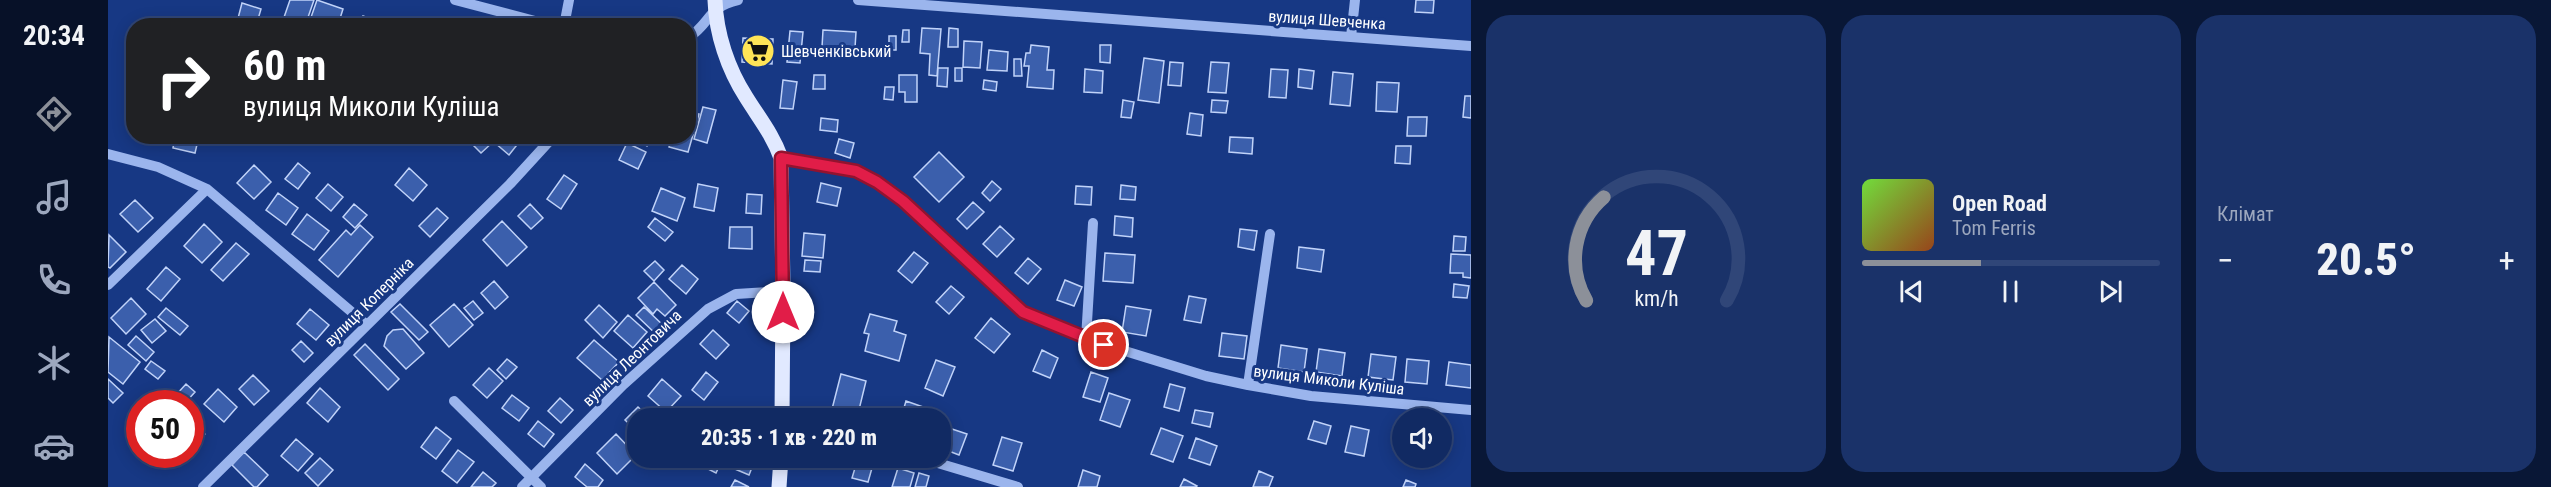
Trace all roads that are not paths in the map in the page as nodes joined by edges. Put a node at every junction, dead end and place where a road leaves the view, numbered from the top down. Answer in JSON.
{"nodes":[{"id":1,"x":455,"y":0,"type":"edge"},
{"id":2,"x":569,"y":0,"type":"edge"},
{"id":3,"x":738,"y":0,"type":"edge"},
{"id":4,"x":858,"y":0,"type":"edge"},
{"id":5,"x":1355,"y":0,"type":"edge"},
{"id":6,"x":715,"y":4,"type":"edge"},
{"id":7,"x":524,"y":18,"type":"edge"},
{"id":8,"x":566,"y":18,"type":"edge"},
{"id":9,"x":696,"y":32,"type":"edge"},
{"id":10,"x":1351,"y":37,"type":"junction"},
{"id":11,"x":1471,"y":46,"type":"edge"},
{"id":12,"x":548,"y":144,"type":"edge"},
{"id":13,"x":108,"y":154,"type":"edge"},
{"id":14,"x":781,"y":158,"type":"junction"},
{"id":15,"x":207,"y":189,"type":"junction"},
{"id":16,"x":1094,"y":223,"type":"dead end"},
{"id":17,"x":1270,"y":234,"type":"dead end"},
{"id":18,"x":108,"y":285,"type":"edge"},
{"id":19,"x":783,"y":291,"type":"junction"},
{"id":20,"x":367,"y":326,"type":"junction"},
{"id":21,"x":1086,"y":339,"type":"junction"},
{"id":22,"x":1248,"y":385,"type":"junction"},
{"id":23,"x":454,"y":401,"type":"dead end"},
{"id":24,"x":782,"y":408,"type":"edge"},
{"id":25,"x":1471,"y":410,"type":"edge"},
{"id":26,"x":951,"y":467,"type":"edge"},
{"id":27,"x":780,"y":468,"type":"edge"},
{"id":28,"x":532,"y":478,"type":"junction"},
{"id":29,"x":203,"y":487,"type":"edge"},
{"id":30,"x":522,"y":487,"type":"edge"},
{"id":31,"x":541,"y":487,"type":"edge"},
{"id":32,"x":779,"y":487,"type":"edge"},
{"id":33,"x":1018,"y":487,"type":"edge"}],
"edges":[{"from":1,"to":7,"type":"street"},
{"from":2,"to":8,"type":"street"},
{"from":3,"to":6,"type":"street"},
{"from":4,"to":10,"type":"street","name":"вулиця Шевченка"},
{"from":5,"to":10,"type":"street"},
{"from":6,"to":9,"type":"street"},
{"from":6,"to":14,"type":"main road"},
{"from":10,"to":11,"type":"street","name":"вулиця Шевченка"},
{"from":12,"to":20,"type":"street","name":"вулиця Коперніка"},
{"from":13,"to":15,"type":"street"},
{"from":14,"to":19,"type":"main road"},
{"from":14,"to":21,"type":"street","name":"вулиця Миколи Куліша"},
{"from":15,"to":18,"type":"street"},
{"from":15,"to":20,"type":"street"},
{"from":16,"to":21,"type":"street"},
{"from":17,"to":22,"type":"street"},
{"from":19,"to":24,"type":"main road"},
{"from":19,"to":28,"type":"street","name":"вулиця Леонтовича"},
{"from":20,"to":29,"type":"street","name":"вулиця Коперніка"},
{"from":21,"to":22,"type":"street","name":"вулиця Миколи Куліша"},
{"from":22,"to":25,"type":"street","name":"вулиця Миколи Куліша"},
{"from":23,"to":28,"type":"street"},
{"from":26,"to":33,"type":"street"},
{"from":27,"to":32,"type":"main road"},
{"from":28,"to":30,"type":"street","name":"вулиця Леонтовича"},
{"from":28,"to":31,"type":"street"}]}
